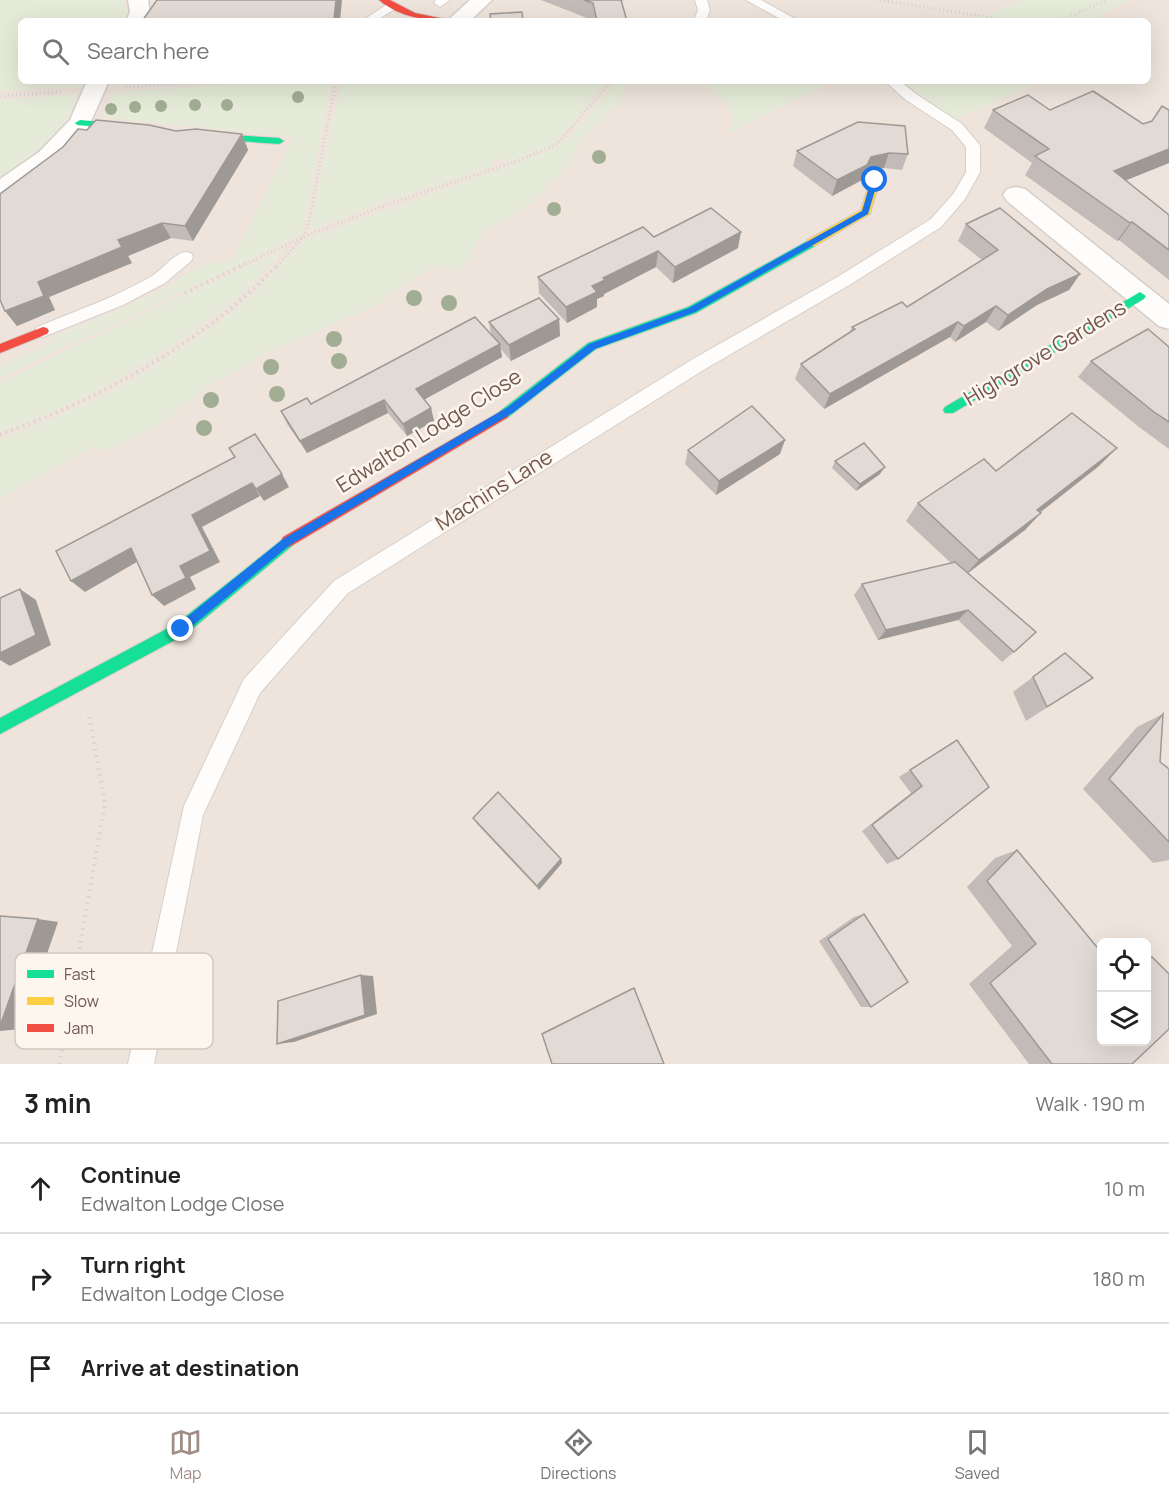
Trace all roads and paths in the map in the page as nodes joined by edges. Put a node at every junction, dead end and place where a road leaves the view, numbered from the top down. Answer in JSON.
{"nodes":[{"id":1,"x":138,"y":0,"type":"edge"},
{"id":2,"x":482,"y":0,"type":"edge"},
{"id":3,"x":701,"y":0,"type":"edge"},
{"id":4,"x":752,"y":0,"type":"edge"},
{"id":5,"x":880,"y":0,"type":"edge"},
{"id":6,"x":1107,"y":0,"type":"edge"},
{"id":7,"x":387,"y":3,"type":"edge"},
{"id":8,"x":137,"y":18,"type":"edge"},
{"id":9,"x":371,"y":18,"type":"edge"},
{"id":10,"x":432,"y":18,"type":"edge"},
{"id":11,"x":461,"y":18,"type":"edge"},
{"id":12,"x":701,"y":18,"type":"edge"},
{"id":13,"x":787,"y":18,"type":"edge"},
{"id":14,"x":995,"y":18,"type":"edge"},
{"id":15,"x":1065,"y":18,"type":"edge"},
{"id":16,"x":129,"y":84,"type":"edge"},
{"id":17,"x":335,"y":84,"type":"edge"},
{"id":18,"x":608,"y":84,"type":"edge"},
{"id":19,"x":896,"y":84,"type":"edge"},
{"id":20,"x":96,"y":85,"type":"edge"},
{"id":21,"x":0,"y":96,"type":"edge"},
{"id":22,"x":80,"y":123,"type":"junction"},
{"id":23,"x":147,"y":129,"type":"edge"},
{"id":24,"x":326,"y":134,"type":"dead end"},
{"id":25,"x":184,"y":138,"type":"edge"},
{"id":26,"x":279,"y":141,"type":"dead end"},
{"id":27,"x":875,"y":180,"type":"dead end"},
{"id":28,"x":0,"y":192,"type":"edge"},
{"id":29,"x":1016,"y":195,"type":"dead end"},
{"id":30,"x":185,"y":257,"type":"dead end"},
{"id":31,"x":1140,"y":296,"type":"junction"},
{"id":32,"x":1169,"y":319,"type":"edge"},
{"id":33,"x":43,"y":331,"type":"joint"},
{"id":34,"x":0,"y":349,"type":"edge"},
{"id":35,"x":949,"y":410,"type":"dead end"},
{"id":36,"x":0,"y":434,"type":"edge"},
{"id":37,"x":82,"y":684,"type":"junction"},
{"id":38,"x":0,"y":726,"type":"edge"},
{"id":39,"x":79,"y":953,"type":"edge"},
{"id":40,"x":164,"y":953,"type":"edge"},
{"id":41,"x":62,"y":1049,"type":"edge"},
{"id":42,"x":144,"y":1049,"type":"edge"},
{"id":43,"x":59,"y":1064,"type":"edge"},
{"id":44,"x":141,"y":1064,"type":"edge"}],
"edges":[{"from":1,"to":8,"type":"street"},
{"from":2,"to":11,"type":"street"},
{"from":3,"to":12,"type":"lane"},
{"from":4,"to":13,"type":"lane"},
{"from":5,"to":14,"type":"path"},
{"from":6,"to":15,"type":"path"},
{"from":7,"to":9,"type":"lane"},
{"from":7,"to":10,"type":"street"},
{"from":16,"to":20,"type":"path"},
{"from":17,"to":24,"type":"path"},
{"from":18,"to":36,"type":"path"},
{"from":19,"to":40,"type":"lane","name":"Machins Lane"},
{"from":20,"to":21,"type":"path"},
{"from":20,"to":22,"type":"street"},
{"from":22,"to":23,"type":"street"},
{"from":22,"to":28,"type":"street"},
{"from":25,"to":26,"type":"street"},
{"from":27,"to":37,"type":"street","name":"Edwalton Lodge Close"},
{"from":29,"to":31,"type":"street","name":"Highgrove Gardens"},
{"from":30,"to":33,"type":"lane"},
{"from":31,"to":32,"type":"street","name":"Highgrove Gardens"},
{"from":31,"to":35,"type":"street","name":"Highgrove Gardens"},
{"from":33,"to":34,"type":"street"},
{"from":37,"to":38,"type":"street","name":"Edwalton Lodge Close"},
{"from":37,"to":39,"type":"path"},
{"from":41,"to":43,"type":"path"},
{"from":42,"to":44,"type":"lane","name":"Machins Lane"}]}
